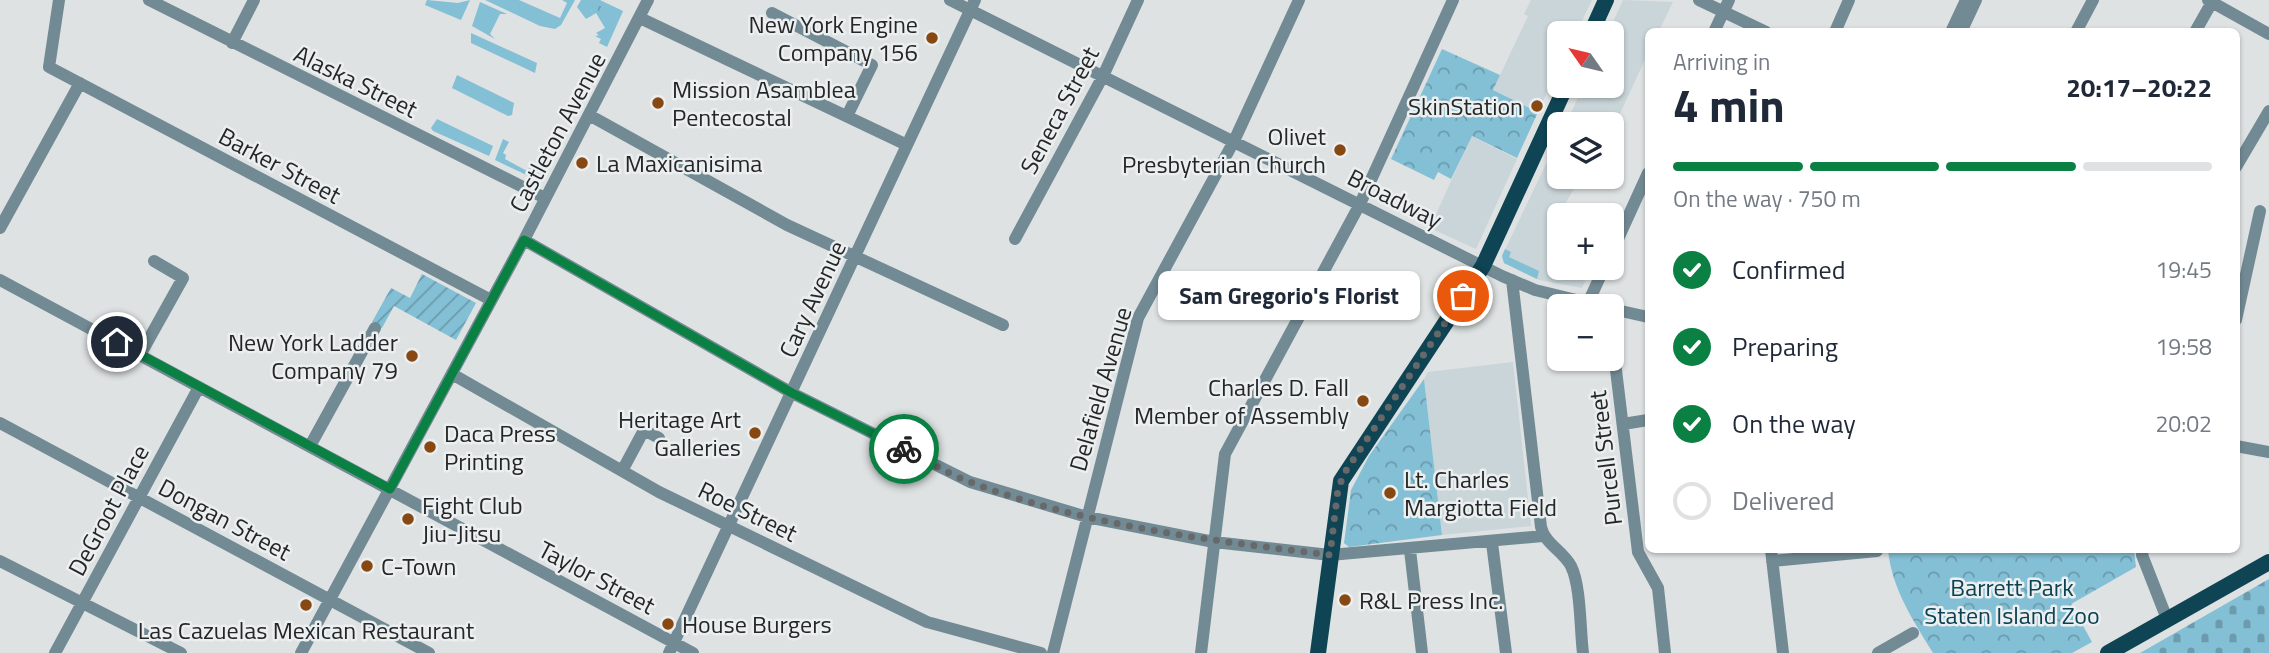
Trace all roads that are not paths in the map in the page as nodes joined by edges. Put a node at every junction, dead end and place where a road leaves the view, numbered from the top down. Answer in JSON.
{"nodes":[{"id":1,"x":59,"y":0,"type":"edge"},
{"id":2,"x":149,"y":0,"type":"edge"},
{"id":3,"x":254,"y":0,"type":"edge"},
{"id":4,"x":648,"y":0,"type":"edge"},
{"id":5,"x":950,"y":0,"type":"edge"},
{"id":6,"x":1138,"y":0,"type":"edge"},
{"id":7,"x":1299,"y":0,"type":"edge"},
{"id":8,"x":1453,"y":0,"type":"edge"},
{"id":9,"x":1606,"y":0,"type":"edge"},
{"id":10,"x":1699,"y":0,"type":"edge"},
{"id":11,"x":1849,"y":0,"type":"edge"},
{"id":12,"x":1966,"y":0,"type":"edge"},
{"id":13,"x":1976,"y":0,"type":"edge"},
{"id":14,"x":2093,"y":0,"type":"edge"},
{"id":15,"x":2210,"y":1,"type":"edge"},
{"id":16,"x":973,"y":5,"type":"edge"},
{"id":17,"x":1726,"y":6,"type":"edge"},
{"id":18,"x":772,"y":13,"type":"dead end"},
{"id":19,"x":640,"y":18,"type":"junction"},
{"id":20,"x":1596,"y":21,"type":"edge"},
{"id":21,"x":1716,"y":28,"type":"edge"},
{"id":22,"x":1760,"y":28,"type":"edge"},
{"id":23,"x":1837,"y":28,"type":"edge"},
{"id":24,"x":1953,"y":28,"type":"edge"},
{"id":25,"x":1963,"y":28,"type":"edge"},
{"id":26,"x":2078,"y":28,"type":"edge"},
{"id":27,"x":2197,"y":28,"type":"edge"},
{"id":28,"x":2268,"y":31,"type":"edge"},
{"id":29,"x":232,"y":43,"type":"junction"},
{"id":30,"x":1103,"y":75,"type":"junction"},
{"id":31,"x":80,"y":83,"type":"junction"},
{"id":32,"x":1560,"y":98,"type":"edge"},
{"id":33,"x":2269,"y":111,"type":"edge"},
{"id":34,"x":589,"y":115,"type":"junction"},
{"id":35,"x":847,"y":116,"type":"junction"},
{"id":36,"x":1234,"y":141,"type":"junction"},
{"id":37,"x":907,"y":145,"type":"junction"},
{"id":38,"x":2240,"y":160,"type":"edge"},
{"id":39,"x":1645,"y":180,"type":"edge"},
{"id":40,"x":545,"y":198,"type":"junction"},
{"id":41,"x":1360,"y":204,"type":"junction"},
{"id":42,"x":2260,"y":211,"type":"dead end"},
{"id":43,"x":1624,"y":226,"type":"edge"},
{"id":44,"x":0,"y":228,"type":"edge"},
{"id":45,"x":1015,"y":239,"type":"dead end"},
{"id":46,"x":524,"y":240,"type":"junction"},
{"id":47,"x":855,"y":258,"type":"junction"},
{"id":48,"x":154,"y":261,"type":"dead end"},
{"id":49,"x":1483,"y":266,"type":"junction"},
{"id":50,"x":0,"y":280,"type":"edge"},
{"id":51,"x":1512,"y":280,"type":"junction"},
{"id":52,"x":1551,"y":294,"type":"edge"},
{"id":53,"x":491,"y":300,"type":"junction"},
{"id":54,"x":2240,"y":302,"type":"edge"},
{"id":55,"x":1624,"y":312,"type":"edge"},
{"id":56,"x":1645,"y":316,"type":"edge"},
{"id":57,"x":1003,"y":325,"type":"dead end"},
{"id":58,"x":375,"y":328,"type":"dead end"},
{"id":59,"x":140,"y":355,"type":"junction"},
{"id":60,"x":1616,"y":371,"type":"edge"},
{"id":61,"x":452,"y":373,"type":"junction"},
{"id":62,"x":199,"y":387,"type":"junction"},
{"id":63,"x":792,"y":393,"type":"junction"},
{"id":64,"x":1645,"y":421,"type":"edge"},
{"id":65,"x":0,"y":423,"type":"edge"},
{"id":66,"x":1623,"y":424,"type":"junction"},
{"id":67,"x":659,"y":438,"type":"dead end"},
{"id":68,"x":310,"y":446,"type":"junction"},
{"id":69,"x":2240,"y":447,"type":"edge"},
{"id":70,"x":2269,"y":452,"type":"edge"},
{"id":71,"x":622,"y":471,"type":"junction"},
{"id":72,"x":390,"y":489,"type":"junction"},
{"id":73,"x":139,"y":497,"type":"junction"},
{"id":74,"x":1087,"y":517,"type":"junction"},
{"id":75,"x":1645,"y":519,"type":"edge"},
{"id":76,"x":1633,"y":521,"type":"junction"},
{"id":77,"x":730,"y":525,"type":"junction"},
{"id":78,"x":1543,"y":536,"type":"junction"},
{"id":79,"x":1214,"y":542,"type":"junction"},
{"id":80,"x":1492,"y":543,"type":"junction"},
{"id":81,"x":1410,"y":550,"type":"junction"},
{"id":82,"x":1824,"y":553,"type":"edge"},
{"id":83,"x":2142,"y":553,"type":"edge"},
{"id":84,"x":1330,"y":555,"type":"junction"},
{"id":85,"x":1772,"y":555,"type":"edge"},
{"id":86,"x":0,"y":561,"type":"edge"},
{"id":87,"x":2269,"y":562,"type":"edge"},
{"id":88,"x":330,"y":600,"type":"junction"},
{"id":89,"x":82,"y":603,"type":"junction"},
{"id":90,"x":2167,"y":619,"type":"junction"},
{"id":91,"x":1913,"y":633,"type":"dead end"},
{"id":92,"x":671,"y":648,"type":"edge"},
{"id":93,"x":55,"y":653,"type":"edge"},
{"id":94,"x":181,"y":653,"type":"edge"},
{"id":95,"x":302,"y":653,"type":"edge"},
{"id":96,"x":429,"y":653,"type":"edge"},
{"id":97,"x":693,"y":653,"type":"edge"},
{"id":98,"x":1041,"y":653,"type":"edge"},
{"id":99,"x":1053,"y":653,"type":"edge"},
{"id":100,"x":1201,"y":653,"type":"edge"},
{"id":101,"x":1318,"y":653,"type":"edge"},
{"id":102,"x":1422,"y":653,"type":"edge"},
{"id":103,"x":1506,"y":653,"type":"edge"},
{"id":104,"x":1583,"y":653,"type":"edge"},
{"id":105,"x":1665,"y":653,"type":"edge"},
{"id":106,"x":1783,"y":653,"type":"edge"},
{"id":107,"x":1878,"y":653,"type":"edge"},
{"id":108,"x":2108,"y":653,"type":"edge"}],
"edges":[{"from":1,"to":31,"type":"street","name":"Barker Street"},
{"from":2,"to":29,"type":"street","name":"Alaska Street"},
{"from":3,"to":29,"type":"street"},
{"from":4,"to":19,"type":"street","name":"Castleton Avenue"},
{"from":5,"to":16,"type":"street","name":"Broadway"},
{"from":6,"to":30,"type":"street","name":"Seneca Street"},
{"from":7,"to":36,"type":"street","name":"Delafield Avenue"},
{"from":8,"to":41,"type":"street"},
{"from":9,"to":20,"type":"main road"},
{"from":10,"to":17,"type":"street"},
{"from":11,"to":23,"type":"street"},
{"from":12,"to":24,"type":"street"},
{"from":13,"to":25,"type":"street"},
{"from":14,"to":26,"type":"street"},
{"from":15,"to":27,"type":"street"},
{"from":15,"to":28,"type":"street"},
{"from":16,"to":30,"type":"street","name":"Broadway"},
{"from":16,"to":37,"type":"street","name":"Cary Avenue"},
{"from":17,"to":21,"type":"street"},
{"from":17,"to":22,"type":"street"},
{"from":18,"to":35,"type":"street"},
{"from":19,"to":34,"type":"street","name":"Castleton Avenue"},
{"from":19,"to":35,"type":"street"},
{"from":29,"to":40,"type":"street","name":"Alaska Street"},
{"from":30,"to":36,"type":"street","name":"Broadway"},
{"from":30,"to":45,"type":"street","name":"Seneca Street"},
{"from":31,"to":44,"type":"street"},
{"from":31,"to":53,"type":"street","name":"Barker Street"},
{"from":32,"to":49,"type":"main road"},
{"from":33,"to":38,"type":"street"},
{"from":34,"to":40,"type":"street","name":"Castleton Avenue"},
{"from":34,"to":47,"type":"street"},
{"from":35,"to":37,"type":"street"},
{"from":36,"to":41,"type":"street","name":"Broadway"},
{"from":36,"to":74,"type":"street","name":"Delafield Avenue"},
{"from":37,"to":47,"type":"street","name":"Cary Avenue"},
{"from":39,"to":43,"type":"street"},
{"from":40,"to":46,"type":"street","name":"Castleton Avenue"},
{"from":41,"to":49,"type":"street","name":"Broadway"},
{"from":41,"to":79,"type":"street"},
{"from":42,"to":54,"type":"street"},
{"from":46,"to":53,"type":"street","name":"Castleton Avenue"},
{"from":46,"to":63,"type":"street"},
{"from":47,"to":57,"type":"street"},
{"from":47,"to":63,"type":"street","name":"Cary Avenue"},
{"from":48,"to":59,"type":"street"},
{"from":49,"to":51,"type":"street","name":"Broadway"},
{"from":49,"to":84,"type":"main road"},
{"from":50,"to":59,"type":"street","name":"Taylor Street"},
{"from":51,"to":52,"type":"street","name":"Broadway"},
{"from":51,"to":78,"type":"street"},
{"from":53,"to":61,"type":"street","name":"Castleton Avenue"},
{"from":55,"to":56,"type":"street"},
{"from":58,"to":68,"type":"street"},
{"from":59,"to":62,"type":"street","name":"Taylor Street"},
{"from":60,"to":66,"type":"street","name":"Purcell Street"},
{"from":61,"to":71,"type":"street","name":"Roe Street"},
{"from":61,"to":72,"type":"street","name":"Castleton Avenue"},
{"from":62,"to":68,"type":"street","name":"Taylor Street"},
{"from":62,"to":73,"type":"street","name":"DeGroot Place"},
{"from":63,"to":74,"type":"street"},
{"from":63,"to":77,"type":"street","name":"Cary Avenue"},
{"from":64,"to":66,"type":"street"},
{"from":65,"to":73,"type":"street","name":"Dongan Street"},
{"from":66,"to":76,"type":"street","name":"Purcell Street"},
{"from":67,"to":71,"type":"street"},
{"from":68,"to":72,"type":"street","name":"Taylor Street"},
{"from":69,"to":70,"type":"street"},
{"from":71,"to":77,"type":"street","name":"Roe Street"},
{"from":72,"to":88,"type":"street","name":"Castleton Avenue"},
{"from":72,"to":92,"type":"street","name":"Taylor Street"},
{"from":73,"to":88,"type":"street","name":"Dongan Street"},
{"from":73,"to":89,"type":"street","name":"DeGroot Place"},
{"from":74,"to":79,"type":"street"},
{"from":74,"to":99,"type":"street","name":"Delafield Avenue"},
{"from":75,"to":76,"type":"street"},
{"from":76,"to":105,"type":"street","name":"Purcell Street"},
{"from":77,"to":92,"type":"street","name":"Cary Avenue"},
{"from":77,"to":98,"type":"street","name":"Roe Street"},
{"from":78,"to":80,"type":"street"},
{"from":78,"to":104,"type":"street"},
{"from":79,"to":84,"type":"street"},
{"from":79,"to":100,"type":"street"},
{"from":80,"to":81,"type":"street"},
{"from":80,"to":103,"type":"street"},
{"from":81,"to":84,"type":"street"},
{"from":81,"to":102,"type":"street"},
{"from":82,"to":85,"type":"street"},
{"from":83,"to":90,"type":"street"},
{"from":84,"to":101,"type":"main road"},
{"from":85,"to":106,"type":"street"},
{"from":86,"to":89,"type":"street"},
{"from":87,"to":90,"type":"main road"},
{"from":88,"to":95,"type":"street","name":"Castleton Avenue"},
{"from":88,"to":96,"type":"street","name":"Dongan Street"},
{"from":89,"to":93,"type":"street","name":"DeGroot Place"},
{"from":89,"to":94,"type":"street"},
{"from":90,"to":108,"type":"main road"},
{"from":91,"to":107,"type":"street"},
{"from":92,"to":97,"type":"street","name":"Taylor Street"}]}
